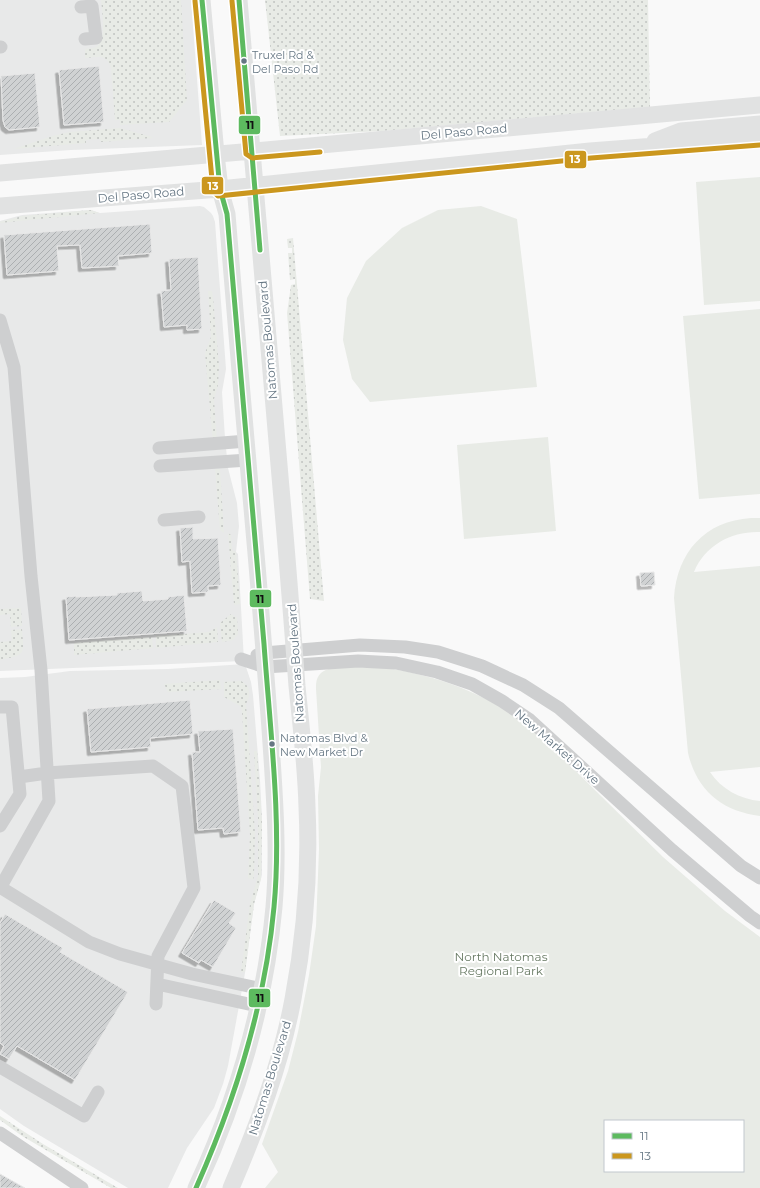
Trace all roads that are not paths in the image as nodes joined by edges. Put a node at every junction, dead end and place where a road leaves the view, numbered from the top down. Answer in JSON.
{"nodes":[{"id":1,"x":202,"y":0,"type":"edge"},
{"id":2,"x":239,"y":0,"type":"edge"},
{"id":3,"x":82,"y":7,"type":"dead end"},
{"id":4,"x":85,"y":39,"type":"dead end"},
{"id":5,"x":760,"y":105,"type":"edge"},
{"id":6,"x":760,"y":124,"type":"edge"},
{"id":7,"x":760,"y":138,"type":"edge"},
{"id":8,"x":638,"y":148,"type":"junction"},
{"id":9,"x":252,"y":151,"type":"junction"},
{"id":10,"x":216,"y":154,"type":"junction"},
{"id":11,"x":0,"y":172,"type":"edge"},
{"id":12,"x":254,"y":185,"type":"junction"},
{"id":13,"x":220,"y":189,"type":"junction"},
{"id":14,"x":0,"y":206,"type":"edge"},
{"id":15,"x":0,"y":320,"type":"edge"},
{"id":16,"x":247,"y":441,"type":"junction"},
{"id":17,"x":159,"y":448,"type":"dead end"},
{"id":18,"x":248,"y":460,"type":"junction"},
{"id":19,"x":160,"y":466,"type":"dead end"},
{"id":20,"x":199,"y":517,"type":"dead end"},
{"id":21,"x":164,"y":520,"type":"dead end"},
{"id":22,"x":295,"y":658,"type":"junction"},
{"id":23,"x":265,"y":660,"type":"junction"},
{"id":24,"x":0,"y":707,"type":"edge"},
{"id":25,"x":47,"y":773,"type":"junction"},
{"id":26,"x":19,"y":777,"type":"junction"},
{"id":27,"x":0,"y":826,"type":"edge"},
{"id":28,"x":760,"y":878,"type":"edge"},
{"id":29,"x":0,"y":888,"type":"edge"},
{"id":30,"x":760,"y":923,"type":"edge"},
{"id":31,"x":158,"y":965,"type":"junction"},
{"id":32,"x":157,"y":984,"type":"junction"},
{"id":33,"x":262,"y":989,"type":"junction"},
{"id":34,"x":156,"y":1004,"type":"dead end"},
{"id":35,"x":258,"y":1006,"type":"junction"},
{"id":36,"x":0,"y":1067,"type":"edge"},
{"id":37,"x":98,"y":1092,"type":"dead end"},
{"id":38,"x":0,"y":1133,"type":"edge"},
{"id":39,"x":82,"y":1188,"type":"edge"},
{"id":40,"x":196,"y":1188,"type":"edge"},
{"id":41,"x":230,"y":1188,"type":"edge"}],
"edges":[{"from":1,"to":10,"type":"main road"},
{"from":2,"to":9,"type":"main road","name":"Natomas Boulevard"},
{"from":3,"to":4,"type":"street"},
{"from":5,"to":9,"type":"main road","name":"Del Paso Road"},
{"from":6,"to":8,"type":"main road"},
{"from":7,"to":8,"type":"main road","name":"Del Paso Road"},
{"from":8,"to":12,"type":"main road","name":"Del Paso Road"},
{"from":9,"to":10,"type":"main road","name":"Del Paso Road"},
{"from":9,"to":12,"type":"main road","name":"Natomas Boulevard"},
{"from":10,"to":11,"type":"main road","name":"Del Paso Road"},
{"from":10,"to":13,"type":"main road"},
{"from":12,"to":13,"type":"main road","name":"Del Paso Road"},
{"from":12,"to":22,"type":"main road","name":"Natomas Boulevard"},
{"from":13,"to":14,"type":"main road","name":"Del Paso Road"},
{"from":13,"to":16,"type":"main road"},
{"from":15,"to":25,"type":"street"},
{"from":16,"to":17,"type":"street"},
{"from":16,"to":18,"type":"main road"},
{"from":18,"to":19,"type":"street"},
{"from":18,"to":23,"type":"main road"},
{"from":20,"to":21,"type":"street"},
{"from":22,"to":23,"type":"street","name":"New Market Drive"},
{"from":22,"to":28,"type":"street","name":"New Market Drive"},
{"from":22,"to":30,"type":"street","name":"New Market Drive"},
{"from":22,"to":41,"type":"main road","name":"Natomas Boulevard"},
{"from":23,"to":33,"type":"main road"},
{"from":24,"to":26,"type":"street"},
{"from":25,"to":26,"type":"street"},
{"from":25,"to":29,"type":"street"},
{"from":25,"to":31,"type":"street"},
{"from":26,"to":27,"type":"street"},
{"from":29,"to":31,"type":"street"},
{"from":31,"to":32,"type":"street"},
{"from":31,"to":33,"type":"street"},
{"from":32,"to":34,"type":"street"},
{"from":32,"to":35,"type":"street"},
{"from":33,"to":35,"type":"main road"},
{"from":35,"to":40,"type":"main road"},
{"from":36,"to":37,"type":"street"},
{"from":38,"to":39,"type":"street"}]}
